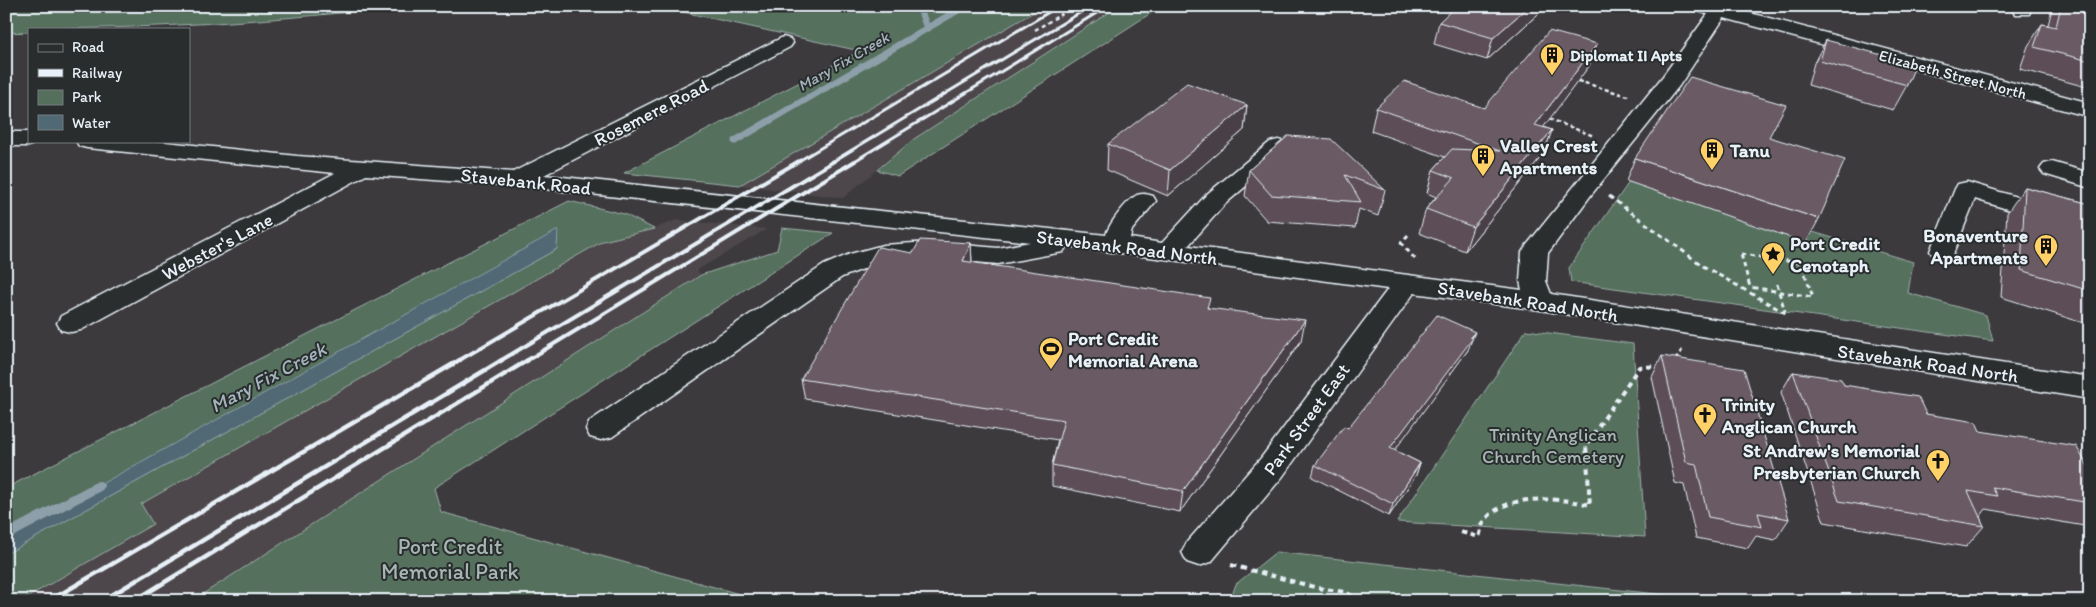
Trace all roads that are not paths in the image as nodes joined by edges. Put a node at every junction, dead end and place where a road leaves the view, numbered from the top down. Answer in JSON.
{"nodes":[{"id":1,"x":1714,"y":8,"type":"edge"},
{"id":2,"x":783,"y":43,"type":"dead end"},
{"id":3,"x":2090,"y":110,"type":"edge"},
{"id":4,"x":6,"y":139,"type":"edge"},
{"id":5,"x":28,"y":139,"type":"edge"},
{"id":6,"x":97,"y":142,"type":"edge"},
{"id":7,"x":1281,"y":144,"type":"edge"},
{"id":8,"x":362,"y":168,"type":"junction"},
{"id":9,"x":2052,"y":169,"type":"dead end"},
{"id":10,"x":517,"y":179,"type":"junction"},
{"id":11,"x":2090,"y":181,"type":"edge"},
{"id":12,"x":1144,"y":202,"type":"dead end"},
{"id":13,"x":2090,"y":227,"type":"edge"},
{"id":14,"x":964,"y":228,"type":"joint"},
{"id":15,"x":1082,"y":240,"type":"junction"},
{"id":16,"x":1116,"y":245,"type":"junction"},
{"id":17,"x":1169,"y":251,"type":"junction"},
{"id":18,"x":1943,"y":251,"type":"dead end"},
{"id":19,"x":1412,"y":271,"type":"junction"},
{"id":20,"x":1540,"y":301,"type":"junction"},
{"id":21,"x":71,"y":323,"type":"dead end"},
{"id":22,"x":2090,"y":388,"type":"edge"},
{"id":23,"x":601,"y":430,"type":"dead end"},
{"id":24,"x":1200,"y":550,"type":"road end"}],
"edges":[{"from":1,"to":3,"type":"street","name":"Elizabeth Street North"},
{"from":1,"to":20,"type":"street"},
{"from":2,"to":10,"type":"street","name":"Rosemere Road"},
{"from":4,"to":5,"type":"street"},
{"from":6,"to":8,"type":"street","name":"Stavebank Road"},
{"from":7,"to":17,"type":"street"},
{"from":8,"to":10,"type":"street","name":"Stavebank Road"},
{"from":8,"to":21,"type":"street","name":"Webster's Lane"},
{"from":9,"to":11,"type":"street"},
{"from":10,"to":14,"type":"street","name":"Stavebank Road"},
{"from":12,"to":16,"type":"street"},
{"from":13,"to":18,"type":"street"},
{"from":14,"to":15,"type":"street","name":"Stavebank Road North"},
{"from":15,"to":16,"type":"street","name":"Stavebank Road North"},
{"from":15,"to":23,"type":"street"},
{"from":16,"to":17,"type":"street","name":"Stavebank Road North"},
{"from":17,"to":19,"type":"street","name":"Stavebank Road North"},
{"from":19,"to":20,"type":"street","name":"Stavebank Road North"},
{"from":19,"to":24,"type":"street","name":"Park Street East"},
{"from":20,"to":22,"type":"street","name":"Stavebank Road North"}]}
